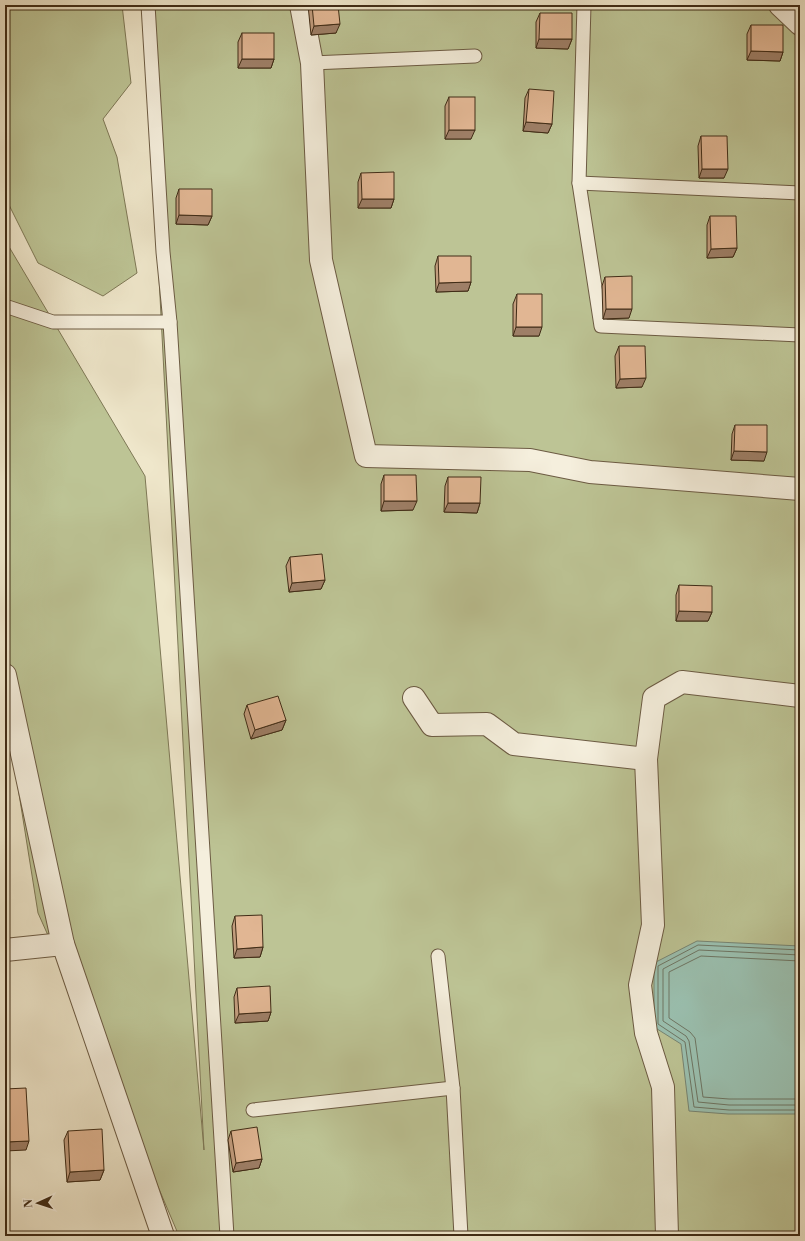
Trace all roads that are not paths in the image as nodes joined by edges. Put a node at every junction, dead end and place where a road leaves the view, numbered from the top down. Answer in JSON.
{"nodes":[{"id":1,"x":148,"y":5,"type":"edge"},
{"id":2,"x":301,"y":5,"type":"edge"},
{"id":3,"x":584,"y":5,"type":"edge"},
{"id":4,"x":780,"y":5,"type":"edge"},
{"id":5,"x":800,"y":24,"type":"edge"},
{"id":6,"x":475,"y":56,"type":"dead end"},
{"id":7,"x":312,"y":63,"type":"junction"},
{"id":8,"x":579,"y":183,"type":"junction"},
{"id":9,"x":800,"y":193,"type":"edge"},
{"id":10,"x":5,"y":306,"type":"edge"},
{"id":11,"x":170,"y":322,"type":"junction"},
{"id":12,"x":800,"y":335,"type":"edge"},
{"id":13,"x":800,"y":489,"type":"edge"},
{"id":14,"x":6,"y":683,"type":"edge"},
{"id":15,"x":800,"y":696,"type":"edge"},
{"id":16,"x":414,"y":698,"type":"dead end"},
{"id":17,"x":646,"y":759,"type":"junction"},
{"id":18,"x":63,"y":944,"type":"junction"},
{"id":19,"x":5,"y":950,"type":"edge"},
{"id":20,"x":438,"y":956,"type":"dead end"},
{"id":21,"x":453,"y":1088,"type":"junction"},
{"id":22,"x":253,"y":1110,"type":"dead end"},
{"id":23,"x":163,"y":1236,"type":"edge"},
{"id":24,"x":227,"y":1236,"type":"edge"},
{"id":25,"x":461,"y":1236,"type":"edge"},
{"id":26,"x":667,"y":1236,"type":"edge"}],
"edges":[{"from":1,"to":11,"type":"lane"},
{"from":2,"to":7,"type":"street"},
{"from":3,"to":8,"type":"lane"},
{"from":4,"to":5,"type":"street"},
{"from":6,"to":7,"type":"lane"},
{"from":7,"to":13,"type":"street"},
{"from":8,"to":9,"type":"lane"},
{"from":8,"to":12,"type":"lane"},
{"from":10,"to":11,"type":"lane"},
{"from":11,"to":24,"type":"lane"},
{"from":14,"to":18,"type":"street"},
{"from":15,"to":17,"type":"street"},
{"from":16,"to":17,"type":"street"},
{"from":17,"to":26,"type":"street"},
{"from":18,"to":19,"type":"street"},
{"from":18,"to":23,"type":"street"},
{"from":20,"to":21,"type":"lane"},
{"from":21,"to":22,"type":"lane"},
{"from":21,"to":25,"type":"lane"}]}
